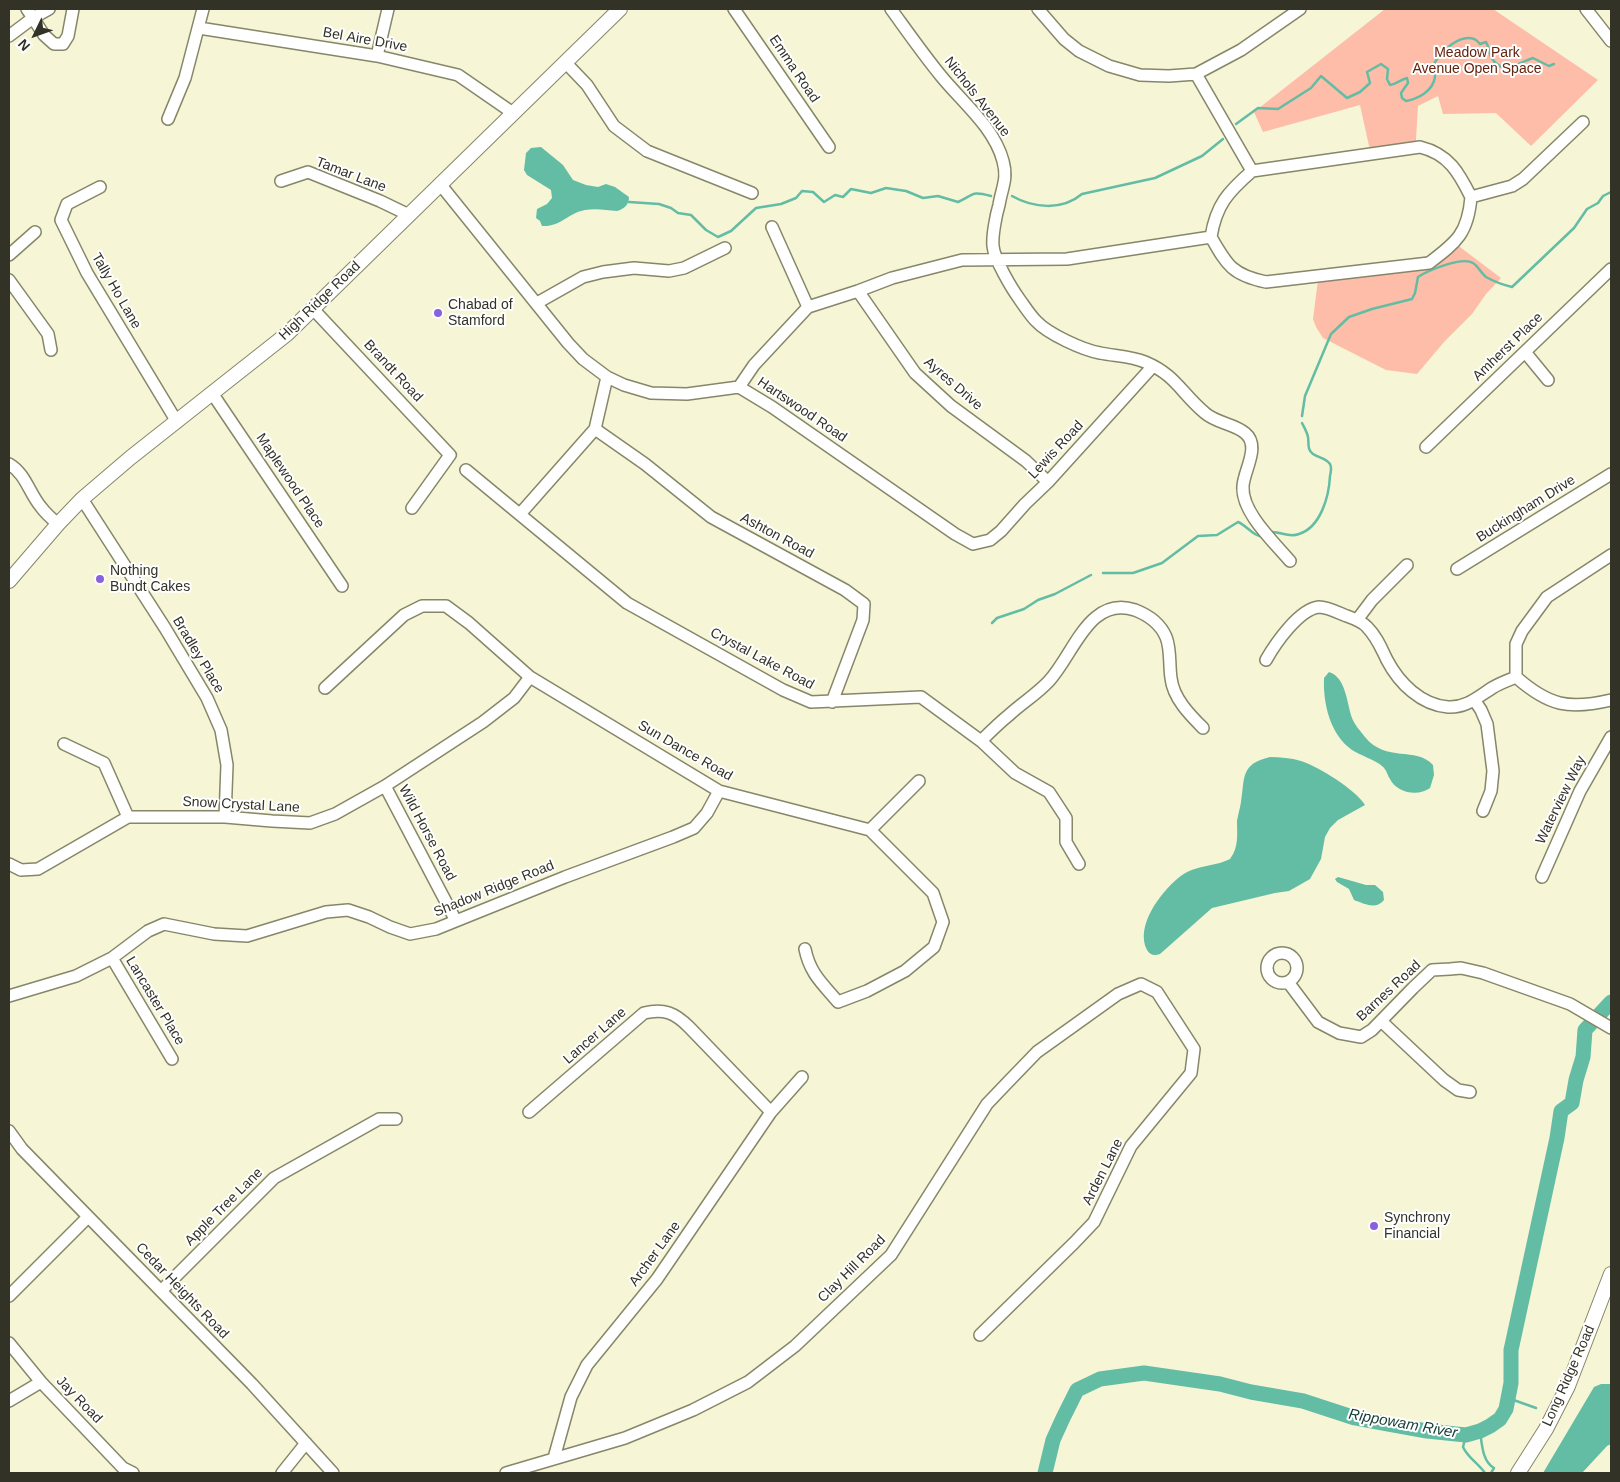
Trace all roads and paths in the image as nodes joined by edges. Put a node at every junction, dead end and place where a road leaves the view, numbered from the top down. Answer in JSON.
{"nodes":[{"id":1,"x":49,"y":9,"type":"edge"},
{"id":2,"x":74,"y":9,"type":"edge"},
{"id":3,"x":203,"y":9,"type":"edge"},
{"id":4,"x":388,"y":9,"type":"edge"},
{"id":5,"x":620,"y":9,"type":"edge"},
{"id":6,"x":734,"y":9,"type":"edge"},
{"id":7,"x":890,"y":9,"type":"edge"},
{"id":8,"x":1038,"y":9,"type":"edge"},
{"id":9,"x":1300,"y":9,"type":"edge"},
{"id":10,"x":1586,"y":9,"type":"edge"},
{"id":11,"x":30,"y":13,"type":"edge"},
{"id":12,"x":199,"y":28,"type":"junction"},
{"id":13,"x":9,"y":36,"type":"edge"},
{"id":14,"x":1611,"y":41,"type":"edge"},
{"id":15,"x":377,"y":56,"type":"junction"},
{"id":16,"x":565,"y":62,"type":"junction"},
{"id":17,"x":1196,"y":74,"type":"junction"},
{"id":18,"x":513,"y":113,"type":"junction"},
{"id":19,"x":168,"y":119,"type":"dead end"},
{"id":20,"x":1583,"y":122,"type":"dead end"},
{"id":21,"x":829,"y":147,"type":"dead end"},
{"id":22,"x":1252,"y":171,"type":"junction"},
{"id":23,"x":281,"y":181,"type":"dead end"},
{"id":24,"x":440,"y":184,"type":"junction"},
{"id":25,"x":100,"y":187,"type":"dead end"},
{"id":26,"x":752,"y":193,"type":"dead end"},
{"id":27,"x":1472,"y":197,"type":"junction"},
{"id":28,"x":409,"y":215,"type":"junction"},
{"id":29,"x":772,"y":227,"type":"dead end"},
{"id":30,"x":35,"y":232,"type":"dead end"},
{"id":31,"x":1211,"y":237,"type":"junction"},
{"id":32,"x":725,"y":248,"type":"dead end"},
{"id":33,"x":9,"y":254,"type":"edge"},
{"id":34,"x":997,"y":259,"type":"junction"},
{"id":35,"x":1610,"y":271,"type":"edge"},
{"id":36,"x":9,"y":280,"type":"edge"},
{"id":37,"x":858,"y":292,"type":"junction"},
{"id":38,"x":537,"y":303,"type":"junction"},
{"id":39,"x":808,"y":307,"type":"junction"},
{"id":40,"x":313,"y":308,"type":"junction"},
{"id":41,"x":51,"y":350,"type":"dead end"},
{"id":42,"x":1524,"y":352,"type":"junction"},
{"id":43,"x":1153,"y":366,"type":"junction"},
{"id":44,"x":607,"y":377,"type":"junction"},
{"id":45,"x":1548,"y":380,"type":"dead end"},
{"id":46,"x":739,"y":386,"type":"junction"},
{"id":47,"x":212,"y":393,"type":"junction"},
{"id":48,"x":177,"y":422,"type":"junction"},
{"id":49,"x":596,"y":429,"type":"junction"},
{"id":50,"x":1426,"y":447,"type":"dead end"},
{"id":51,"x":9,"y":464,"type":"edge"},
{"id":52,"x":466,"y":470,"type":"dead end"},
{"id":53,"x":1611,"y":474,"type":"edge"},
{"id":54,"x":1048,"y":482,"type":"junction"},
{"id":55,"x":82,"y":500,"type":"junction"},
{"id":56,"x":412,"y":508,"type":"dead end"},
{"id":57,"x":520,"y":514,"type":"junction"},
{"id":58,"x":58,"y":524,"type":"junction"},
{"id":59,"x":973,"y":544,"type":"joint"},
{"id":60,"x":1611,"y":555,"type":"edge"},
{"id":61,"x":1290,"y":562,"type":"dead end"},
{"id":62,"x":1407,"y":565,"type":"dead end"},
{"id":63,"x":1458,"y":569,"type":"dead end"},
{"id":64,"x":9,"y":580,"type":"edge"},
{"id":65,"x":342,"y":586,"type":"dead end"},
{"id":66,"x":1358,"y":620,"type":"junction"},
{"id":67,"x":1266,"y":660,"type":"dead end"},
{"id":68,"x":530,"y":677,"type":"junction"},
{"id":69,"x":1516,"y":677,"type":"junction"},
{"id":70,"x":325,"y":688,"type":"dead end"},
{"id":71,"x":1611,"y":700,"type":"edge"},
{"id":72,"x":1475,"y":701,"type":"junction"},
{"id":73,"x":832,"y":702,"type":"junction"},
{"id":74,"x":1203,"y":728,"type":"dead end"},
{"id":75,"x":1611,"y":737,"type":"edge"},
{"id":76,"x":981,"y":741,"type":"junction"},
{"id":77,"x":64,"y":744,"type":"dead end"},
{"id":78,"x":918,"y":781,"type":"dead end"},
{"id":79,"x":385,"y":786,"type":"junction"},
{"id":80,"x":719,"y":791,"type":"junction"},
{"id":81,"x":1483,"y":811,"type":"dead end"},
{"id":82,"x":128,"y":817,"type":"junction"},
{"id":83,"x":225,"y":817,"type":"junction"},
{"id":84,"x":870,"y":830,"type":"junction"},
{"id":85,"x":9,"y":864,"type":"edge"},
{"id":86,"x":1079,"y":864,"type":"dead end"},
{"id":87,"x":1542,"y":877,"type":"dead end"},
{"id":88,"x":456,"y":921,"type":"junction"},
{"id":89,"x":805,"y":949,"type":"dead end"},
{"id":90,"x":112,"y":958,"type":"junction"},
{"id":91,"x":1288,"y":982,"type":"dead end"},
{"id":92,"x":1142,"y":984,"type":"joint"},
{"id":93,"x":9,"y":996,"type":"edge"},
{"id":94,"x":1381,"y":1021,"type":"junction"},
{"id":95,"x":1611,"y":1028,"type":"edge"},
{"id":96,"x":172,"y":1059,"type":"dead end"},
{"id":97,"x":802,"y":1077,"type":"dead end"},
{"id":98,"x":1470,"y":1092,"type":"dead end"},
{"id":99,"x":528,"y":1112,"type":"dead end"},
{"id":100,"x":771,"y":1112,"type":"junction"},
{"id":101,"x":396,"y":1119,"type":"dead end"},
{"id":102,"x":9,"y":1131,"type":"edge"},
{"id":103,"x":88,"y":1217,"type":"junction"},
{"id":104,"x":1611,"y":1274,"type":"edge"},
{"id":105,"x":161,"y":1291,"type":"junction"},
{"id":106,"x":9,"y":1296,"type":"edge"},
{"id":107,"x":980,"y":1335,"type":"dead end"},
{"id":108,"x":9,"y":1343,"type":"edge"},
{"id":109,"x":41,"y":1382,"type":"junction"},
{"id":110,"x":9,"y":1401,"type":"edge"},
{"id":111,"x":306,"y":1443,"type":"junction"},
{"id":112,"x":554,"y":1458,"type":"junction"},
{"id":113,"x":128,"y":1470,"type":"edge"},
{"id":114,"x":112,"y":1473,"type":"edge"},
{"id":115,"x":282,"y":1473,"type":"edge"},
{"id":116,"x":333,"y":1473,"type":"edge"},
{"id":117,"x":506,"y":1473,"type":"edge"},
{"id":118,"x":1518,"y":1473,"type":"edge"}],
"edges":[{"from":1,"to":11,"type":"street"},
{"from":2,"to":11,"type":"street"},
{"from":3,"to":12,"type":"street"},
{"from":4,"to":15,"type":"street"},
{"from":5,"to":16,"type":"main road","name":"High Ridge Road"},
{"from":6,"to":21,"type":"street","name":"Emma Road"},
{"from":7,"to":34,"type":"street","name":"Nichols Avenue"},
{"from":8,"to":17,"type":"street"},
{"from":9,"to":17,"type":"street"},
{"from":10,"to":14,"type":"street"},
{"from":11,"to":13,"type":"street"},
{"from":12,"to":15,"type":"street","name":"Bel Aire Drive"},
{"from":12,"to":19,"type":"street"},
{"from":15,"to":18,"type":"street","name":"Bel Aire Drive"},
{"from":16,"to":18,"type":"main road","name":"High Ridge Road"},
{"from":16,"to":26,"type":"street"},
{"from":17,"to":22,"type":"street"},
{"from":18,"to":24,"type":"main road","name":"High Ridge Road"},
{"from":20,"to":27,"type":"street"},
{"from":22,"to":27,"type":"street"},
{"from":22,"to":31,"type":"street"},
{"from":23,"to":28,"type":"street","name":"Tamar Lane"},
{"from":24,"to":28,"type":"main road","name":"High Ridge Road"},
{"from":24,"to":38,"type":"street","name":"Hartswood Road"},
{"from":25,"to":48,"type":"street","name":"Tally Ho Lane"},
{"from":27,"to":31,"type":"street"},
{"from":28,"to":40,"type":"main road","name":"High Ridge Road"},
{"from":29,"to":39,"type":"street"},
{"from":30,"to":33,"type":"street"},
{"from":31,"to":34,"type":"street"},
{"from":32,"to":38,"type":"street"},
{"from":34,"to":37,"type":"street"},
{"from":34,"to":43,"type":"street","name":"Nichols Avenue"},
{"from":35,"to":42,"type":"street","name":"Amherst Place"},
{"from":36,"to":41,"type":"street"},
{"from":37,"to":39,"type":"street"},
{"from":37,"to":54,"type":"street","name":"Ayres Drive"},
{"from":38,"to":44,"type":"street","name":"Hartswood Road"},
{"from":39,"to":46,"type":"street"},
{"from":40,"to":47,"type":"main road","name":"High Ridge Road"},
{"from":40,"to":56,"type":"street","name":"Brandt Road"},
{"from":42,"to":45,"type":"street"},
{"from":42,"to":50,"type":"street","name":"Amherst Place"},
{"from":43,"to":54,"type":"street","name":"Lewis Road"},
{"from":43,"to":61,"type":"street","name":"Nichols Avenue"},
{"from":44,"to":46,"type":"street","name":"Hartswood Road"},
{"from":44,"to":49,"type":"street"},
{"from":46,"to":59,"type":"street","name":"Hartswood Road"},
{"from":47,"to":48,"type":"main road","name":"High Ridge Road"},
{"from":47,"to":65,"type":"street","name":"Maplewood Place"},
{"from":48,"to":55,"type":"main road","name":"High Ridge Road"},
{"from":49,"to":57,"type":"street"},
{"from":49,"to":73,"type":"street","name":"Ashton Road"},
{"from":51,"to":58,"type":"street"},
{"from":52,"to":57,"type":"street","name":"Crystal Lake Road"},
{"from":53,"to":63,"type":"street","name":"Buckingham Drive"},
{"from":54,"to":59,"type":"street","name":"Lewis Road"},
{"from":55,"to":58,"type":"main road","name":"High Ridge Road"},
{"from":55,"to":83,"type":"street","name":"Bradley Place"},
{"from":57,"to":73,"type":"street","name":"Crystal Lake Road"},
{"from":58,"to":64,"type":"main road","name":"High Ridge Road"},
{"from":60,"to":69,"type":"street"},
{"from":62,"to":66,"type":"street"},
{"from":66,"to":67,"type":"street"},
{"from":66,"to":72,"type":"street"},
{"from":68,"to":70,"type":"street","name":"Sun Dance Road"},
{"from":68,"to":79,"type":"street","name":"Snow Crystal Lane"},
{"from":68,"to":80,"type":"street","name":"Sun Dance Road"},
{"from":69,"to":71,"type":"street"},
{"from":69,"to":72,"type":"street"},
{"from":72,"to":81,"type":"street"},
{"from":73,"to":76,"type":"street","name":"Crystal Lake Road"},
{"from":74,"to":76,"type":"street"},
{"from":75,"to":87,"type":"street","name":"Waterview Way"},
{"from":76,"to":86,"type":"street","name":"Crystal Lake Road"},
{"from":77,"to":82,"type":"street"},
{"from":78,"to":84,"type":"street"},
{"from":79,"to":83,"type":"street","name":"Snow Crystal Lane"},
{"from":79,"to":88,"type":"street","name":"Wild Horse Road"},
{"from":80,"to":84,"type":"street","name":"Sun Dance Road"},
{"from":80,"to":88,"type":"street","name":"Shadow Ridge Road"},
{"from":82,"to":83,"type":"street","name":"Snow Crystal Lane"},
{"from":82,"to":85,"type":"street"},
{"from":84,"to":89,"type":"street"},
{"from":88,"to":90,"type":"street","name":"Shadow Ridge Road"},
{"from":90,"to":93,"type":"street","name":"Shadow Ridge Road"},
{"from":90,"to":96,"type":"street","name":"Lancaster Place"},
{"from":91,"to":94,"type":"street","name":"Barnes Road"},
{"from":92,"to":107,"type":"street","name":"Arden Lane"},
{"from":92,"to":112,"type":"street","name":"Clay Hill Road"},
{"from":94,"to":95,"type":"street","name":"Barnes Road"},
{"from":94,"to":98,"type":"street"},
{"from":97,"to":100,"type":"street","name":"Archer Lane"},
{"from":99,"to":100,"type":"street","name":"Lancer Lane"},
{"from":100,"to":112,"type":"street","name":"Archer Lane"},
{"from":101,"to":105,"type":"street","name":"Apple Tree Lane"},
{"from":102,"to":103,"type":"street","name":"Cedar Heights Road"},
{"from":103,"to":105,"type":"street","name":"Cedar Heights Road"},
{"from":103,"to":106,"type":"street"},
{"from":104,"to":118,"type":"main road","name":"Long Ridge Road"},
{"from":105,"to":111,"type":"street","name":"Cedar Heights Road"},
{"from":108,"to":109,"type":"street","name":"Jay Road"},
{"from":109,"to":110,"type":"street"},
{"from":109,"to":113,"type":"street","name":"Jay Road"},
{"from":111,"to":115,"type":"street"},
{"from":111,"to":116,"type":"street","name":"Cedar Heights Road"},
{"from":112,"to":117,"type":"street","name":"Clay Hill Road"},
{"from":113,"to":114,"type":"street"}]}
